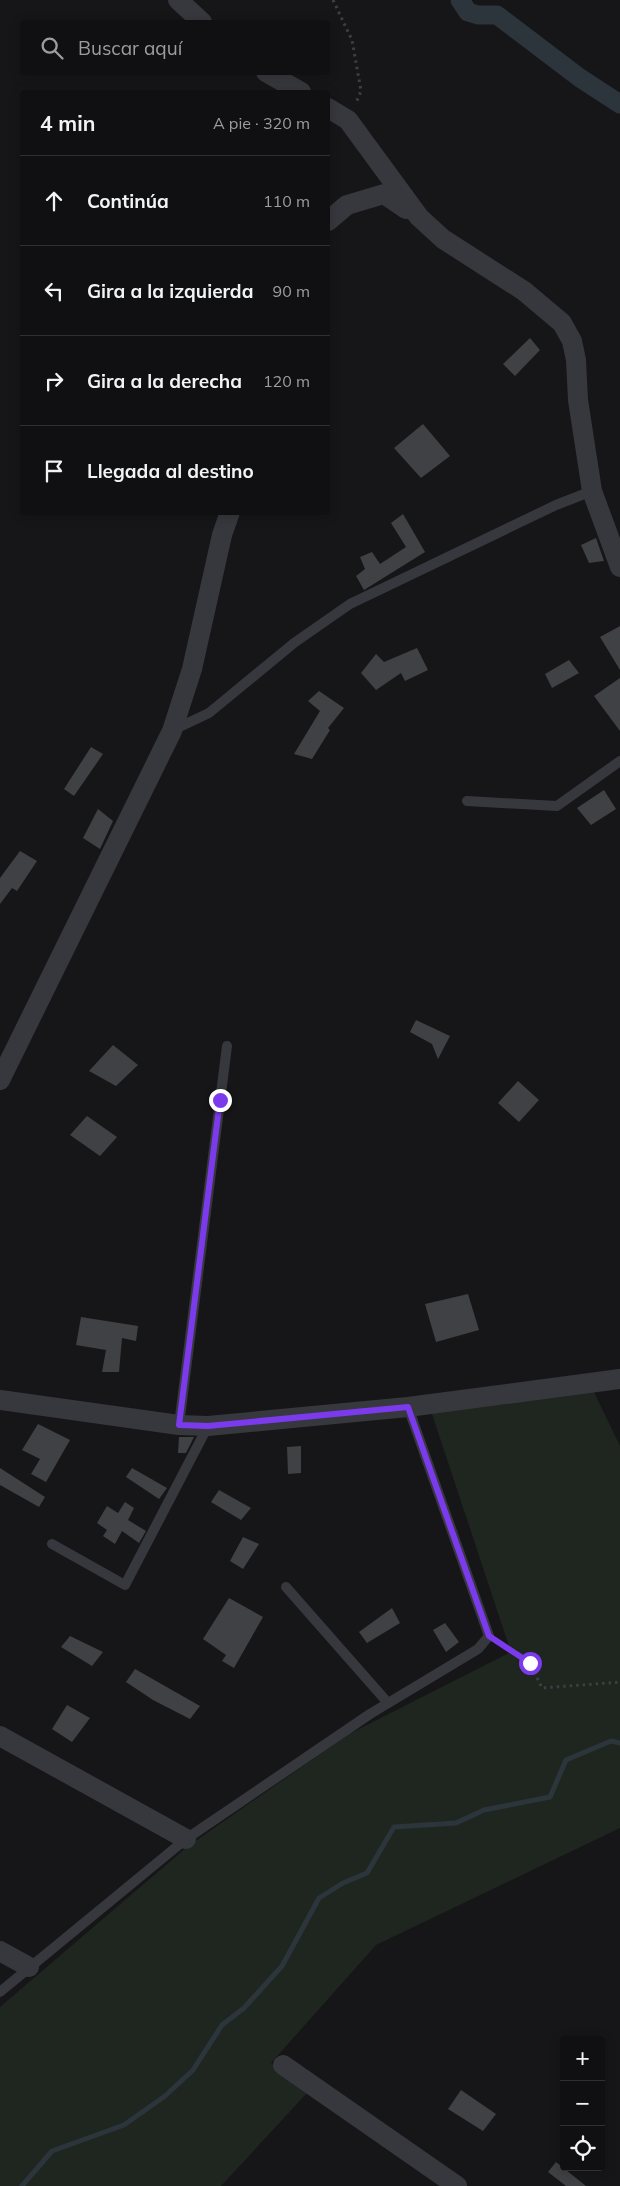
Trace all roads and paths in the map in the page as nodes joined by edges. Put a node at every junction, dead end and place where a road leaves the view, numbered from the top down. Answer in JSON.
{"nodes":[{"id":1,"x":178,"y":0,"type":"edge"},
{"id":2,"x":333,"y":0,"type":"edge"},
{"id":3,"x":200,"y":20,"type":"edge"},
{"id":4,"x":271,"y":75,"type":"edge"},
{"id":5,"x":298,"y":90,"type":"edge"},
{"id":6,"x":330,"y":109,"type":"edge"},
{"id":7,"x":348,"y":120,"type":"junction"},
{"id":8,"x":419,"y":218,"type":"junction"},
{"id":9,"x":330,"y":219,"type":"edge"},
{"id":10,"x":592,"y":490,"type":"junction"},
{"id":11,"x":229,"y":515,"type":"edge"},
{"id":12,"x":620,"y":568,"type":"edge"},
{"id":13,"x":172,"y":731,"type":"junction"},
{"id":14,"x":620,"y":761,"type":"edge"},
{"id":15,"x":466,"y":801,"type":"dead end"},
{"id":16,"x":226,"y":1046,"type":"dead end"},
{"id":17,"x":0,"y":1080,"type":"edge"},
{"id":18,"x":620,"y":1378,"type":"edge"},
{"id":19,"x":0,"y":1400,"type":"edge"},
{"id":20,"x":408,"y":1407,"type":"junction"},
{"id":21,"x":179,"y":1425,"type":"junction"},
{"id":22,"x":208,"y":1426,"type":"junction"},
{"id":23,"x":52,"y":1544,"type":"dead end"},
{"id":24,"x":286,"y":1587,"type":"dead end"},
{"id":25,"x":489,"y":1636,"type":"junction"},
{"id":26,"x":620,"y":1682,"type":"edge"},
{"id":27,"x":388,"y":1703,"type":"junction"},
{"id":28,"x":0,"y":1736,"type":"edge"},
{"id":29,"x":186,"y":1839,"type":"junction"},
{"id":30,"x":0,"y":1951,"type":"edge"},
{"id":31,"x":29,"y":1967,"type":"junction"},
{"id":32,"x":0,"y":1992,"type":"edge"},
{"id":33,"x":283,"y":2065,"type":"dead end"},
{"id":34,"x":456,"y":2186,"type":"edge"}],
"edges":[{"from":1,"to":3,"type":"street"},
{"from":2,"to":7,"type":"path"},
{"from":4,"to":5,"type":"street"},
{"from":6,"to":7,"type":"street"},
{"from":7,"to":8,"type":"street"},
{"from":8,"to":9,"type":"street"},
{"from":8,"to":10,"type":"street"},
{"from":10,"to":12,"type":"street"},
{"from":10,"to":13,"type":"lane"},
{"from":11,"to":13,"type":"street"},
{"from":13,"to":17,"type":"street"},
{"from":14,"to":15,"type":"lane"},
{"from":16,"to":21,"type":"lane"},
{"from":18,"to":20,"type":"street"},
{"from":19,"to":21,"type":"street"},
{"from":20,"to":22,"type":"street"},
{"from":20,"to":25,"type":"lane"},
{"from":21,"to":22,"type":"street"},
{"from":22,"to":23,"type":"lane"},
{"from":24,"to":27,"type":"lane"},
{"from":25,"to":26,"type":"path"},
{"from":25,"to":27,"type":"lane"},
{"from":27,"to":29,"type":"lane"},
{"from":28,"to":29,"type":"street"},
{"from":29,"to":31,"type":"lane"},
{"from":30,"to":31,"type":"street"},
{"from":31,"to":32,"type":"lane"},
{"from":33,"to":34,"type":"street"}]}
